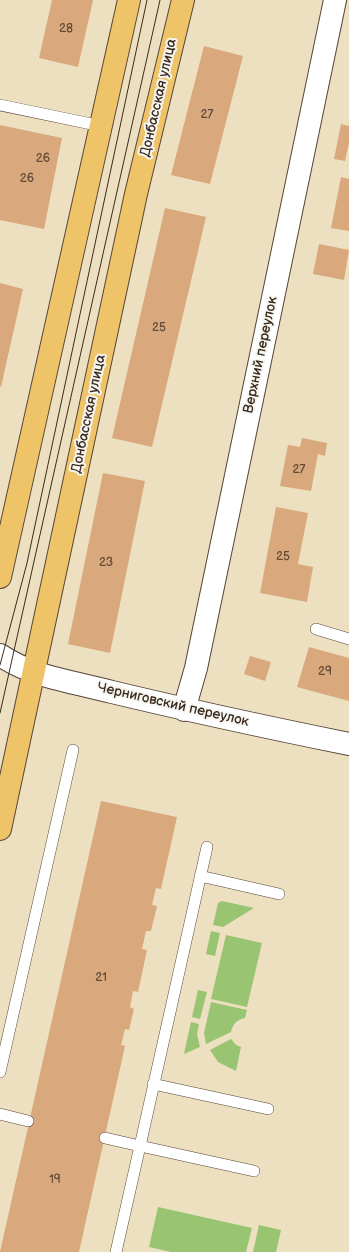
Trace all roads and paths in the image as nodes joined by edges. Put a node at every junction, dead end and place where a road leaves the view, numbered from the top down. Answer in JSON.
{"nodes":[{"id":1,"x":129,"y":0,"type":"edge"},
{"id":2,"x":182,"y":0,"type":"edge"},
{"id":3,"x":335,"y":0,"type":"edge"},
{"id":4,"x":0,"y":105,"type":"edge"},
{"id":5,"x":101,"y":126,"type":"junction"},
{"id":6,"x":0,"y":577,"type":"edge"},
{"id":7,"x":316,"y":629,"type":"dead end"},
{"id":8,"x":349,"y":639,"type":"edge"},
{"id":9,"x":0,"y":655,"type":"edge"},
{"id":10,"x":34,"y":672,"type":"junction"},
{"id":11,"x":184,"y":710,"type":"junction"},
{"id":12,"x":349,"y":744,"type":"edge"},
{"id":13,"x":72,"y":750,"type":"dead end"},
{"id":14,"x":0,"y":829,"type":"edge"},
{"id":15,"x":207,"y":847,"type":"dead end"},
{"id":16,"x":200,"y":876,"type":"junction"},
{"id":17,"x":280,"y":894,"type":"dead end"},
{"id":18,"x":0,"y":1072,"type":"edge"},
{"id":19,"x":154,"y":1084,"type":"junction"},
{"id":20,"x":268,"y":1109,"type":"dead end"},
{"id":21,"x":0,"y":1114,"type":"edge"},
{"id":22,"x":28,"y":1121,"type":"dead end"},
{"id":23,"x":105,"y":1138,"type":"dead end"},
{"id":24,"x":140,"y":1146,"type":"junction"},
{"id":25,"x":254,"y":1171,"type":"dead end"},
{"id":26,"x":116,"y":1252,"type":"edge"}],
"edges":[{"from":1,"to":5,"type":"main road"},
{"from":2,"to":10,"type":"main road","name":"Донбасская улица"},
{"from":3,"to":11,"type":"street","name":"Верхний переулок"},
{"from":4,"to":5,"type":"lane"},
{"from":5,"to":6,"type":"main road"},
{"from":7,"to":8,"type":"lane"},
{"from":9,"to":10,"type":"street","name":"Черниговский переулок"},
{"from":10,"to":11,"type":"street","name":"Черниговский переулок"},
{"from":10,"to":14,"type":"main road","name":"Донбасская улица"},
{"from":11,"to":12,"type":"street","name":"Черниговский переулок"},
{"from":13,"to":18,"type":"lane"},
{"from":15,"to":16,"type":"lane"},
{"from":16,"to":17,"type":"lane"},
{"from":16,"to":19,"type":"lane"},
{"from":19,"to":20,"type":"lane"},
{"from":19,"to":24,"type":"lane"},
{"from":21,"to":22,"type":"lane"},
{"from":23,"to":24,"type":"lane"},
{"from":24,"to":25,"type":"lane"},
{"from":24,"to":26,"type":"lane"}]}
